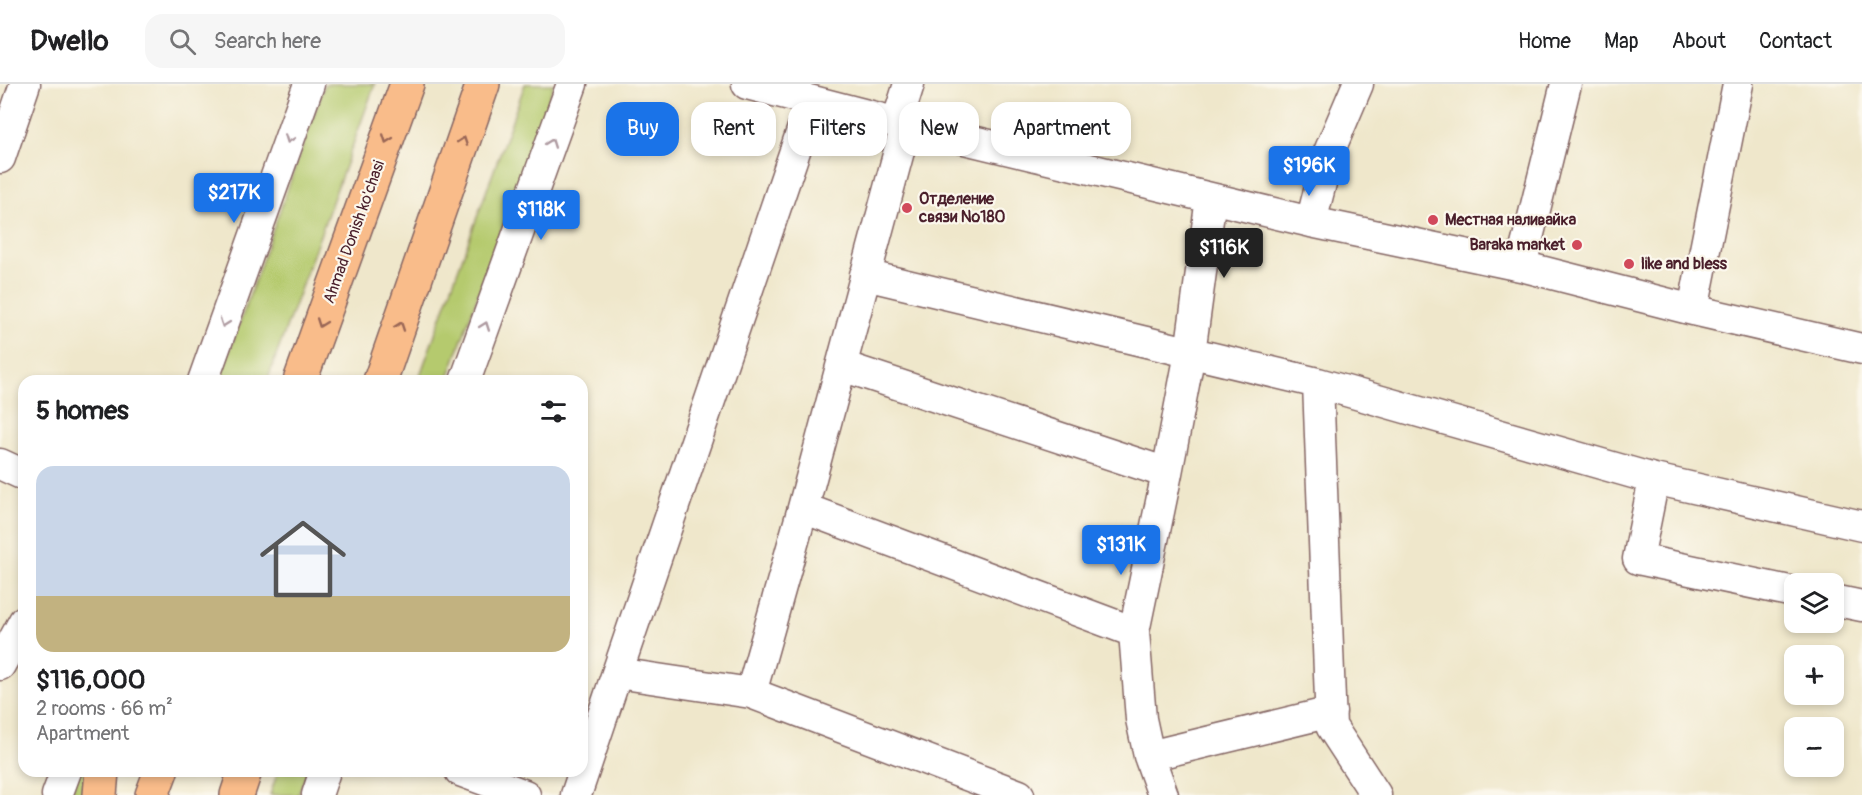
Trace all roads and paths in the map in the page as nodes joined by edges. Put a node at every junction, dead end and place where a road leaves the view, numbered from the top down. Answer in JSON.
{"nodes":[{"id":1,"x":25,"y":84,"type":"edge"},
{"id":2,"x":309,"y":84,"type":"edge"},
{"id":3,"x":407,"y":84,"type":"edge"},
{"id":4,"x":483,"y":84,"type":"edge"},
{"id":5,"x":572,"y":84,"type":"edge"},
{"id":6,"x":747,"y":84,"type":"edge"},
{"id":7,"x":909,"y":84,"type":"edge"},
{"id":8,"x":1358,"y":84,"type":"edge"},
{"id":9,"x":1566,"y":84,"type":"edge"},
{"id":10,"x":1738,"y":84,"type":"edge"},
{"id":11,"x":812,"y":100,"type":"junction"},
{"id":12,"x":906,"y":102,"type":"edge"},
{"id":13,"x":899,"y":123,"type":"edge"},
{"id":14,"x":899,"y":136,"type":"edge"},
{"id":15,"x":979,"y":142,"type":"edge"},
{"id":16,"x":0,"y":158,"type":"edge"},
{"id":17,"x":1211,"y":198,"type":"junction"},
{"id":18,"x":1311,"y":222,"type":"junction"},
{"id":19,"x":1521,"y":266,"type":"junction"},
{"id":20,"x":865,"y":274,"type":"junction"},
{"id":21,"x":1693,"y":310,"type":"junction"},
{"id":22,"x":1862,"y":348,"type":"edge"},
{"id":23,"x":1190,"y":353,"type":"junction"},
{"id":24,"x":842,"y":366,"type":"junction"},
{"id":25,"x":206,"y":375,"type":"edge"},
{"id":26,"x":302,"y":375,"type":"edge"},
{"id":27,"x":382,"y":375,"type":"edge"},
{"id":28,"x":467,"y":375,"type":"edge"},
{"id":29,"x":1318,"y":383,"type":"junction"},
{"id":30,"x":0,"y":464,"type":"edge"},
{"id":31,"x":18,"y":472,"type":"edge"},
{"id":32,"x":1167,"y":473,"type":"junction"},
{"id":33,"x":1654,"y":479,"type":"junction"},
{"id":34,"x":803,"y":508,"type":"junction"},
{"id":35,"x":1862,"y":526,"type":"edge"},
{"id":36,"x":1784,"y":590,"type":"edge"},
{"id":37,"x":1844,"y":602,"type":"edge"},
{"id":38,"x":1862,"y":606,"type":"edge"},
{"id":39,"x":18,"y":632,"type":"edge"},
{"id":40,"x":1134,"y":632,"type":"junction"},
{"id":41,"x":0,"y":664,"type":"edge"},
{"id":42,"x":617,"y":673,"type":"junction"},
{"id":43,"x":751,"y":693,"type":"junction"},
{"id":44,"x":1331,"y":712,"type":"junction"},
{"id":45,"x":1149,"y":756,"type":"junction"},
{"id":46,"x":588,"y":759,"type":"edge"},
{"id":47,"x":64,"y":777,"type":"edge"},
{"id":48,"x":102,"y":777,"type":"edge"},
{"id":49,"x":159,"y":777,"type":"edge"},
{"id":50,"x":243,"y":777,"type":"edge"},
{"id":51,"x":323,"y":777,"type":"edge"},
{"id":52,"x":476,"y":777,"type":"edge"},
{"id":53,"x":582,"y":777,"type":"edge"},
{"id":54,"x":57,"y":795,"type":"edge"},
{"id":55,"x":100,"y":795,"type":"edge"},
{"id":56,"x":152,"y":795,"type":"edge"},
{"id":57,"x":237,"y":795,"type":"edge"},
{"id":58,"x":317,"y":795,"type":"edge"},
{"id":59,"x":525,"y":795,"type":"edge"},
{"id":60,"x":576,"y":795,"type":"edge"},
{"id":61,"x":1019,"y":795,"type":"edge"},
{"id":62,"x":1163,"y":795,"type":"edge"},
{"id":63,"x":1376,"y":795,"type":"edge"}],
"edges":[{"from":1,"to":16,"type":"street"},
{"from":2,"to":25,"type":"street","one_way":true},
{"from":3,"to":26,"type":"main road","name":"Ahmad Donish ko'chasi","one_way":true},
{"from":27,"to":4,"type":"main road","one_way":true},
{"from":28,"to":5,"type":"street","one_way":true},
{"from":6,"to":11,"type":"street"},
{"from":7,"to":12,"type":"street"},
{"from":8,"to":18,"type":"street"},
{"from":9,"to":19,"type":"street"},
{"from":10,"to":21,"type":"street"},
{"from":11,"to":13,"type":"street"},
{"from":11,"to":42,"type":"street"},
{"from":14,"to":20,"type":"street"},
{"from":15,"to":17,"type":"street"},
{"from":17,"to":18,"type":"street"},
{"from":17,"to":23,"type":"street"},
{"from":18,"to":19,"type":"street"},
{"from":19,"to":21,"type":"street"},
{"from":20,"to":23,"type":"street"},
{"from":20,"to":24,"type":"street"},
{"from":21,"to":22,"type":"street"},
{"from":23,"to":29,"type":"street"},
{"from":23,"to":32,"type":"street"},
{"from":24,"to":32,"type":"street"},
{"from":24,"to":34,"type":"street"},
{"from":29,"to":33,"type":"street"},
{"from":29,"to":44,"type":"street"},
{"from":30,"to":31,"type":"street"},
{"from":32,"to":40,"type":"street"},
{"from":33,"to":35,"type":"street"},
{"from":33,"to":36,"type":"street"},
{"from":34,"to":40,"type":"street"},
{"from":34,"to":43,"type":"street"},
{"from":37,"to":38,"type":"street"},
{"from":39,"to":41,"type":"street"},
{"from":40,"to":45,"type":"street"},
{"from":42,"to":43,"type":"street"},
{"from":42,"to":46,"type":"street"},
{"from":43,"to":61,"type":"street"},
{"from":44,"to":45,"type":"street"},
{"from":44,"to":63,"type":"street"},
{"from":45,"to":62,"type":"street"},
{"from":47,"to":54,"type":"street"},
{"from":48,"to":55,"type":"main road"},
{"from":49,"to":56,"type":"main road"},
{"from":50,"to":57,"type":"main road"},
{"from":51,"to":58,"type":"street"},
{"from":52,"to":59,"type":"street"},
{"from":53,"to":60,"type":"street"}]}
